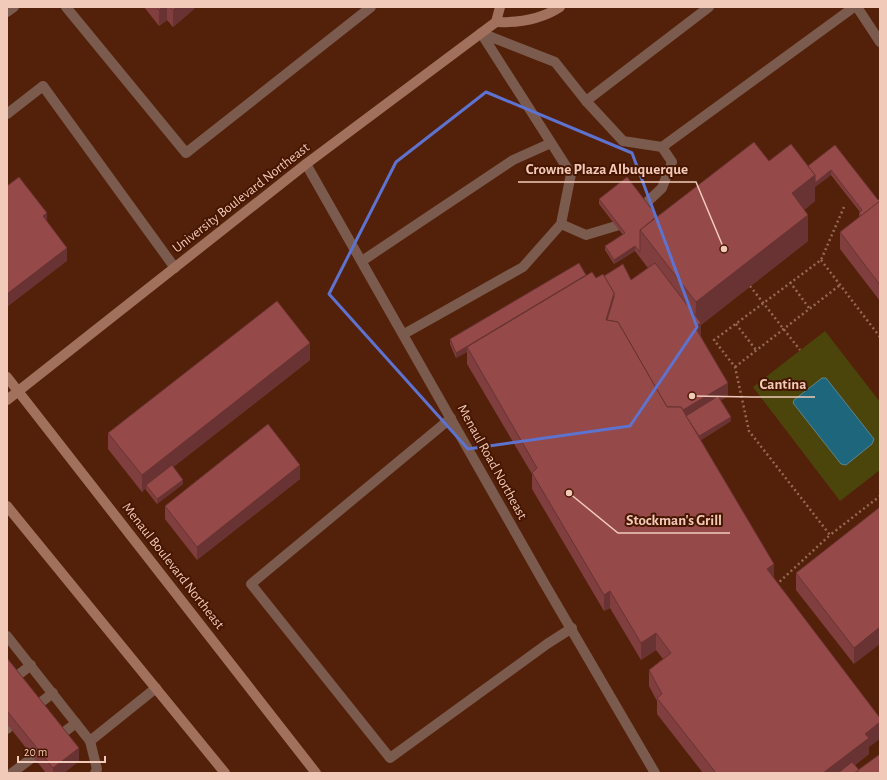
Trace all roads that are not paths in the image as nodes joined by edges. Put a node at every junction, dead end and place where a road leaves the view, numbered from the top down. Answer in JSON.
{"nodes":[{"id":1,"x":14,"y":7,"type":"edge"},
{"id":2,"x":66,"y":7,"type":"edge"},
{"id":3,"x":371,"y":7,"type":"edge"},
{"id":4,"x":500,"y":7,"type":"edge"},
{"id":5,"x":560,"y":7,"type":"edge"},
{"id":6,"x":709,"y":7,"type":"edge"},
{"id":7,"x":854,"y":7,"type":"edge"},
{"id":8,"x":857,"y":7,"type":"edge"},
{"id":9,"x":7,"y":12,"type":"edge"},
{"id":10,"x":496,"y":22,"type":"junction"},
{"id":11,"x":481,"y":33,"type":"junction"},
{"id":12,"x":880,"y":42,"type":"edge"},
{"id":13,"x":586,"y":101,"type":"junction"},
{"id":14,"x":7,"y":114,"type":"edge"},
{"id":15,"x":552,"y":143,"type":"junction"},
{"id":16,"x":662,"y":147,"type":"junction"},
{"id":17,"x":306,"y":164,"type":"junction"},
{"id":18,"x":561,"y":224,"type":"junction"},
{"id":19,"x":362,"y":262,"type":"junction"},
{"id":20,"x":175,"y":268,"type":"junction"},
{"id":21,"x":404,"y":334,"type":"junction"},
{"id":22,"x":7,"y":377,"type":"edge"},
{"id":23,"x":19,"y":391,"type":"junction"},
{"id":24,"x":7,"y":400,"type":"edge"},
{"id":25,"x":451,"y":418,"type":"junction"},
{"id":26,"x":7,"y":506,"type":"edge"},
{"id":27,"x":572,"y":628,"type":"junction"},
{"id":28,"x":7,"y":636,"type":"edge"},
{"id":29,"x":31,"y":665,"type":"junction"},
{"id":30,"x":14,"y":678,"type":"edge"},
{"id":31,"x":156,"y":688,"type":"junction"},
{"id":32,"x":53,"y":693,"type":"junction"},
{"id":33,"x":36,"y":706,"type":"edge"},
{"id":34,"x":76,"y":723,"type":"junction"},
{"id":35,"x":59,"y":736,"type":"edge"},
{"id":36,"x":90,"y":741,"type":"junction"},
{"id":37,"x":33,"y":757,"type":"edge"},
{"id":38,"x":7,"y":770,"type":"edge"},
{"id":39,"x":11,"y":773,"type":"edge"},
{"id":40,"x":95,"y":773,"type":"edge"},
{"id":41,"x":225,"y":773,"type":"edge"},
{"id":42,"x":316,"y":773,"type":"edge"},
{"id":43,"x":654,"y":773,"type":"edge"}],
"edges":[{"from":1,"to":9,"type":"street"},
{"from":2,"to":3,"type":"street"},
{"from":4,"to":10,"type":"main road"},
{"from":5,"to":10,"type":"main road"},
{"from":6,"to":13,"type":"street"},
{"from":7,"to":16,"type":"street"},
{"from":8,"to":12,"type":"street"},
{"from":10,"to":11,"type":"main road","name":"University Boulevard Northeast"},
{"from":11,"to":13,"type":"street"},
{"from":11,"to":15,"type":"street"},
{"from":11,"to":17,"type":"main road","name":"University Boulevard Northeast"},
{"from":13,"to":16,"type":"street"},
{"from":14,"to":20,"type":"street"},
{"from":15,"to":18,"type":"street"},
{"from":15,"to":19,"type":"street"},
{"from":16,"to":18,"type":"street"},
{"from":17,"to":19,"type":"street","name":"Menaul Road Northeast"},
{"from":17,"to":20,"type":"main road","name":"University Boulevard Northeast"},
{"from":18,"to":21,"type":"street"},
{"from":19,"to":21,"type":"street","name":"Menaul Road Northeast"},
{"from":20,"to":23,"type":"main road","name":"University Boulevard Northeast"},
{"from":21,"to":25,"type":"street","name":"Menaul Road Northeast"},
{"from":22,"to":23,"type":"main road","name":"Menaul Boulevard Northeast"},
{"from":23,"to":24,"type":"main road","name":"University Boulevard Northeast"},
{"from":23,"to":42,"type":"main road","name":"Menaul Boulevard Northeast"},
{"from":25,"to":27,"type":"street","name":"Menaul Road Northeast"},
{"from":25,"to":27,"type":"street"},
{"from":26,"to":31,"type":"main road"},
{"from":27,"to":43,"type":"street","name":"Menaul Road Northeast"},
{"from":28,"to":29,"type":"street"},
{"from":29,"to":30,"type":"street"},
{"from":29,"to":32,"type":"street"},
{"from":31,"to":36,"type":"street"},
{"from":31,"to":41,"type":"main road"},
{"from":32,"to":33,"type":"street"},
{"from":32,"to":34,"type":"street"},
{"from":34,"to":35,"type":"street"},
{"from":34,"to":36,"type":"street"},
{"from":36,"to":40,"type":"street"},
{"from":37,"to":39,"type":"street"},
{"from":38,"to":39,"type":"street"}]}
